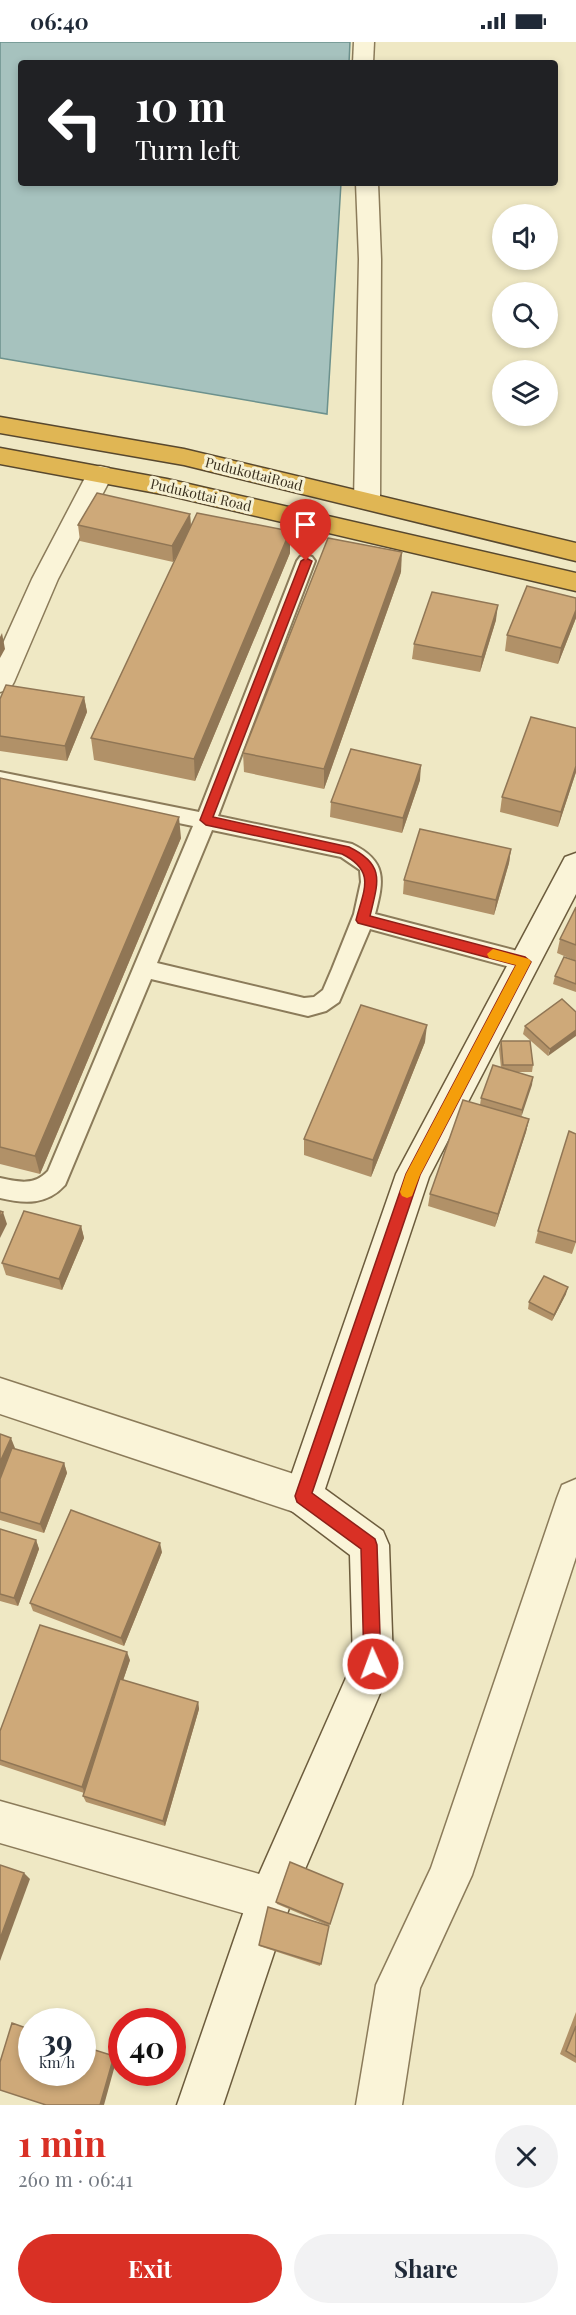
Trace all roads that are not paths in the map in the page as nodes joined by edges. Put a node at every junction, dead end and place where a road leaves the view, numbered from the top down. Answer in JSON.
{"nodes":[{"id":1,"x":364,"y":42,"type":"edge"},
{"id":2,"x":363,"y":60,"type":"edge"},
{"id":3,"x":367,"y":186,"type":"edge"},
{"id":4,"x":0,"y":424,"type":"edge"},
{"id":5,"x":0,"y":456,"type":"edge"},
{"id":6,"x":100,"y":474,"type":"junction"},
{"id":7,"x":333,"y":493,"type":"junction"},
{"id":8,"x":367,"y":501,"type":"junction"},
{"id":9,"x":318,"y":522,"type":"junction"},
{"id":10,"x":576,"y":552,"type":"edge"},
{"id":11,"x":306,"y":561,"type":"dead end"},
{"id":12,"x":576,"y":582,"type":"edge"},
{"id":13,"x":0,"y":682,"type":"edge"},
{"id":14,"x":0,"y":779,"type":"edge"},
{"id":15,"x":206,"y":820,"type":"junction"},
{"id":16,"x":576,"y":865,"type":"edge"},
{"id":17,"x":363,"y":920,"type":"junction"},
{"id":18,"x":525,"y":962,"type":"junction"},
{"id":19,"x":145,"y":969,"type":"junction"},
{"id":20,"x":0,"y":1188,"type":"edge"},
{"id":21,"x":0,"y":1396,"type":"edge"},
{"id":22,"x":303,"y":1496,"type":"junction"},
{"id":23,"x":576,"y":1498,"type":"edge"},
{"id":24,"x":0,"y":1822,"type":"edge"},
{"id":25,"x":270,"y":1899,"type":"junction"},
{"id":26,"x":200,"y":2105,"type":"edge"},
{"id":27,"x":380,"y":2105,"type":"edge"}],
"edges":[{"from":1,"to":2,"type":"street"},
{"from":3,"to":8,"type":"street"},
{"from":4,"to":7,"type":"highway","name":"PudukottaiRoad"},
{"from":5,"to":6,"type":"highway","name":"Pudukottai Road"},
{"from":6,"to":9,"type":"highway","name":"Pudukottai Road"},
{"from":6,"to":13,"type":"street"},
{"from":7,"to":8,"type":"highway","name":"PudukottaiRoad"},
{"from":7,"to":9,"type":"highway"},
{"from":8,"to":10,"type":"highway","name":"PudukottaiRoad"},
{"from":9,"to":12,"type":"highway","name":"Pudukottai Road"},
{"from":11,"to":15,"type":"lane"},
{"from":14,"to":15,"type":"lane"},
{"from":15,"to":17,"type":"lane"},
{"from":15,"to":19,"type":"lane"},
{"from":16,"to":18,"type":"street"},
{"from":17,"to":18,"type":"lane"},
{"from":17,"to":19,"type":"lane"},
{"from":18,"to":22,"type":"street"},
{"from":19,"to":20,"type":"lane"},
{"from":21,"to":22,"type":"street"},
{"from":22,"to":25,"type":"street"},
{"from":23,"to":27,"type":"street"},
{"from":24,"to":25,"type":"street"},
{"from":25,"to":26,"type":"street"}]}
